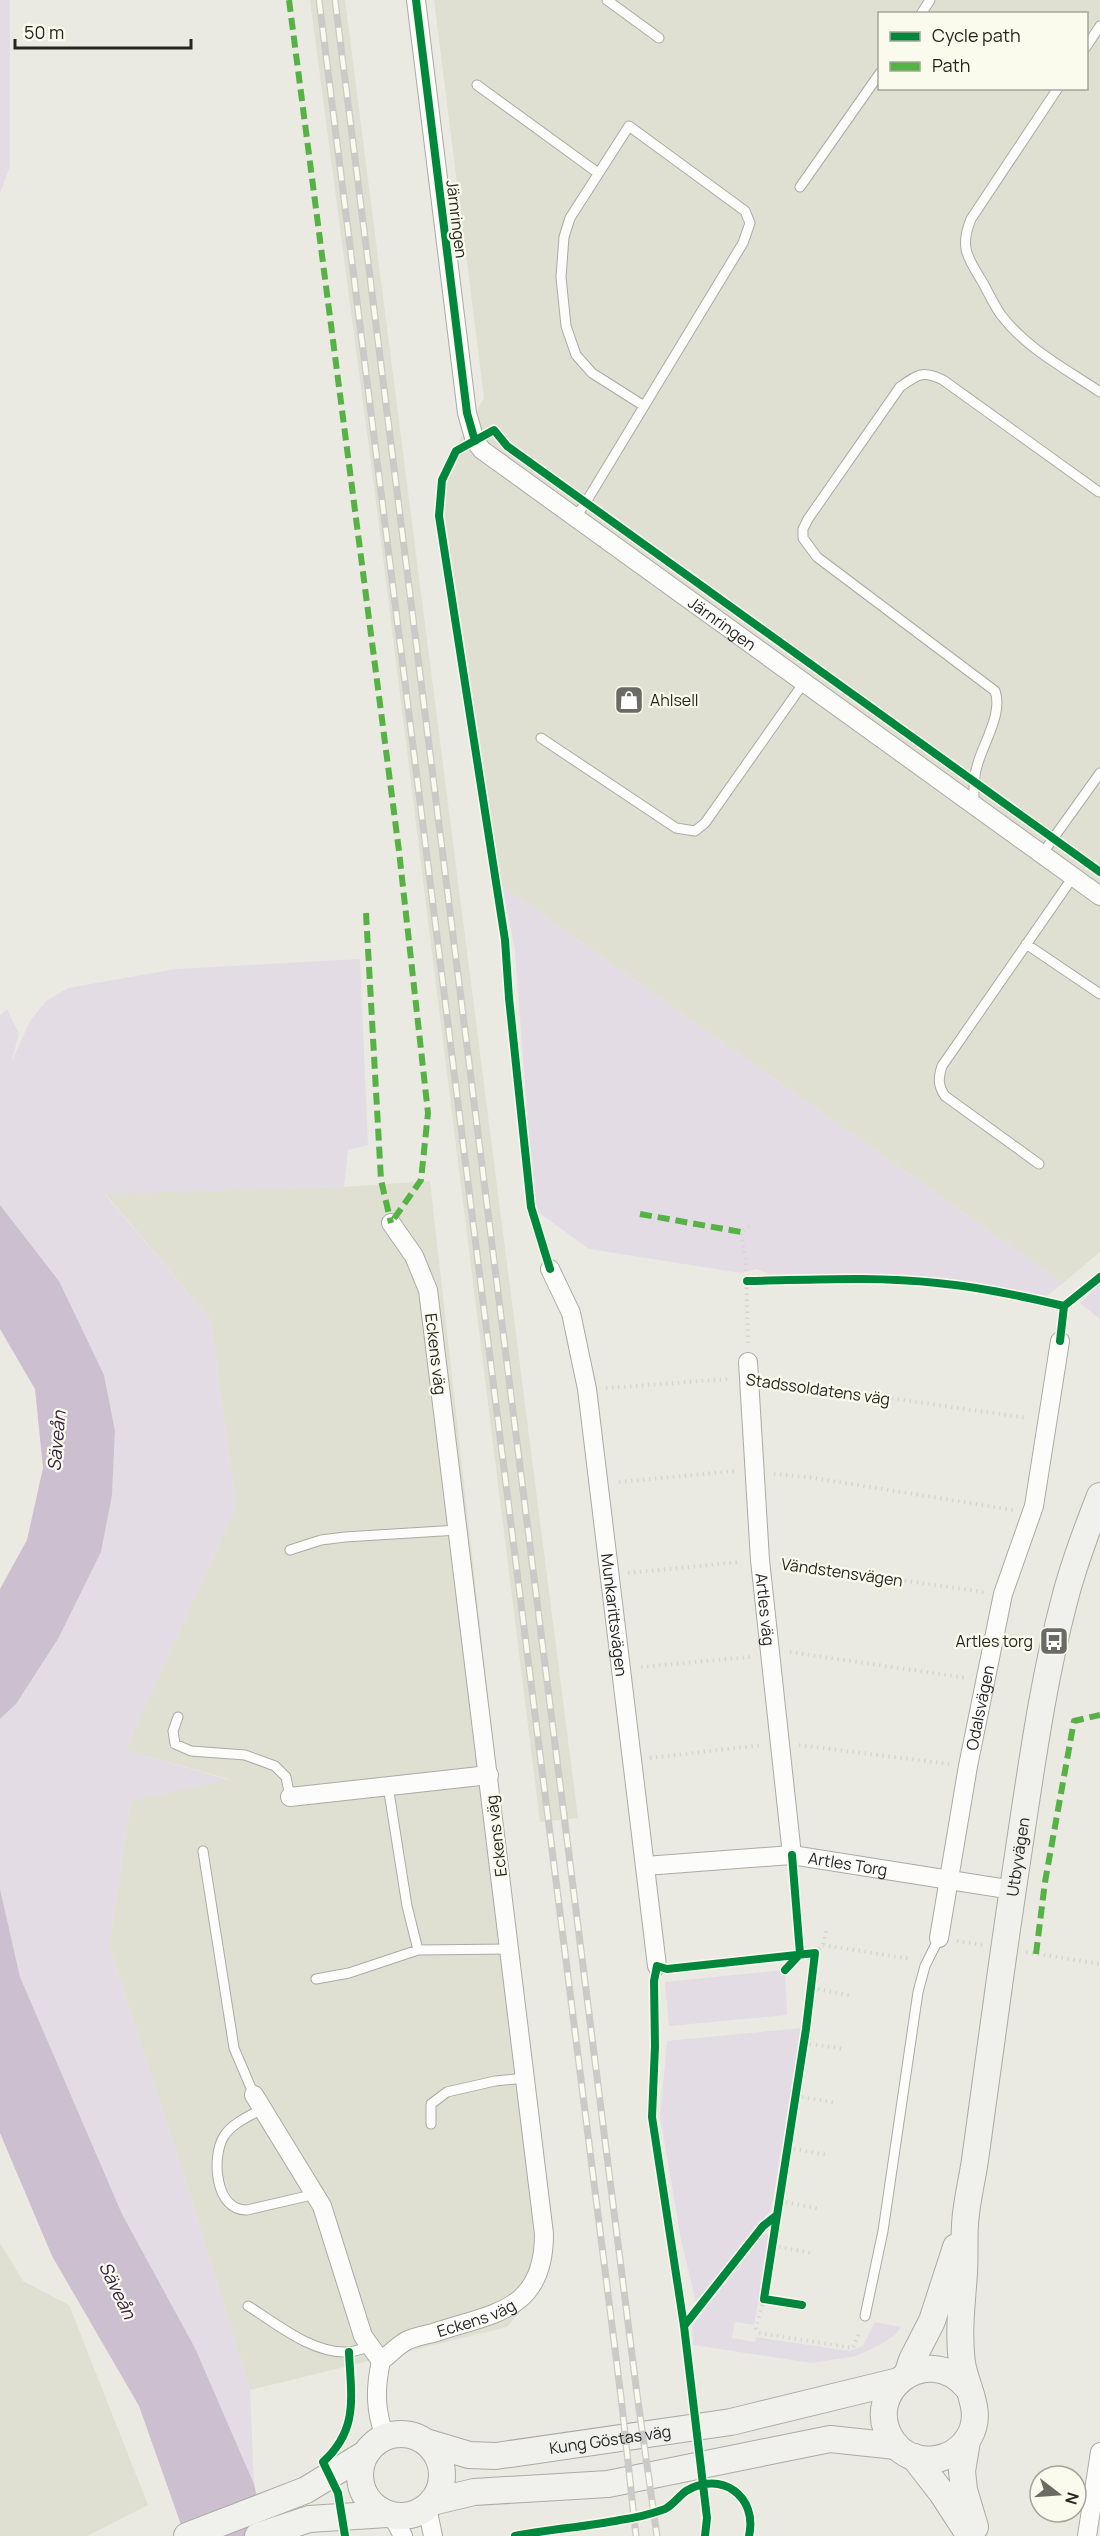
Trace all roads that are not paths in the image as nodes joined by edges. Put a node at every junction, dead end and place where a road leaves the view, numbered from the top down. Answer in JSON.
{"nodes":[{"id":1,"x":416,"y":0,"type":"edge"},
{"id":2,"x":607,"y":0,"type":"edge"},
{"id":3,"x":1100,"y":26,"type":"edge"},
{"id":4,"x":659,"y":38,"type":"dead end"},
{"id":5,"x":1088,"y":43,"type":"edge"},
{"id":6,"x":878,"y":74,"type":"edge"},
{"id":7,"x":477,"y":85,"type":"dead end"},
{"id":8,"x":1057,"y":90,"type":"edge"},
{"id":9,"x":598,"y":173,"type":"junction"},
{"id":10,"x":800,"y":187,"type":"dead end"},
{"id":11,"x":1100,"y":392,"type":"edge"},
{"id":12,"x":644,"y":406,"type":"junction"},
{"id":13,"x":1098,"y":492,"type":"dead end"},
{"id":14,"x":576,"y":517,"type":"junction"},
{"id":15,"x":804,"y":681,"type":"junction"},
{"id":16,"x":540,"y":738,"type":"dead end"},
{"id":17,"x":1100,"y":773,"type":"edge"},
{"id":18,"x":974,"y":805,"type":"junction"},
{"id":19,"x":1042,"y":854,"type":"junction"},
{"id":20,"x":1073,"y":877,"type":"junction"},
{"id":21,"x":1100,"y":896,"type":"edge"},
{"id":22,"x":1026,"y":944,"type":"junction"},
{"id":23,"x":1100,"y":994,"type":"edge"},
{"id":24,"x":1039,"y":1164,"type":"dead end"},
{"id":25,"x":391,"y":1223,"type":"dead end"},
{"id":26,"x":550,"y":1269,"type":"dead end"},
{"id":27,"x":1060,"y":1341,"type":"dead end"},
{"id":28,"x":748,"y":1370,"type":"road end"},
{"id":29,"x":1100,"y":1496,"type":"edge"},
{"id":30,"x":458,"y":1530,"type":"junction"},
{"id":31,"x":290,"y":1550,"type":"dead end"},
{"id":32,"x":178,"y":1717,"type":"dead end"},
{"id":33,"x":489,"y":1775,"type":"junction"},
{"id":34,"x":388,"y":1786,"type":"junction"},
{"id":35,"x":290,"y":1797,"type":"joint"},
{"id":36,"x":202,"y":1851,"type":"dead end"},
{"id":37,"x":792,"y":1855,"type":"junction"},
{"id":38,"x":645,"y":1866,"type":"junction"},
{"id":39,"x":949,"y":1880,"type":"junction"},
{"id":40,"x":1013,"y":1890,"type":"junction"},
{"id":41,"x":939,"y":1938,"type":"joint"},
{"id":42,"x":509,"y":1948,"type":"junction"},
{"id":43,"x":418,"y":1950,"type":"junction"},
{"id":44,"x":657,"y":1966,"type":"dead end"},
{"id":45,"x":316,"y":1979,"type":"dead end"},
{"id":46,"x":525,"y":2078,"type":"junction"},
{"id":47,"x":258,"y":2102,"type":"junction"},
{"id":48,"x":431,"y":2124,"type":"dead end"},
{"id":49,"x":316,"y":2194,"type":"junction"},
{"id":50,"x":965,"y":2224,"type":"junction"},
{"id":51,"x":248,"y":2306,"type":"dead end"},
{"id":52,"x":866,"y":2316,"type":"road end"},
{"id":53,"x":376,"y":2354,"type":"junction"},
{"id":54,"x":903,"y":2378,"type":"junction"},
{"id":55,"x":967,"y":2387,"type":"junction"},
{"id":56,"x":385,"y":2437,"type":"junction"},
{"id":57,"x":967,"y":2441,"type":"junction"},
{"id":58,"x":429,"y":2443,"type":"junction"},
{"id":59,"x":905,"y":2451,"type":"junction"},
{"id":60,"x":1100,"y":2452,"type":"edge"},
{"id":61,"x":365,"y":2454,"type":"junction"},
{"id":62,"x":430,"y":2505,"type":"junction"},
{"id":63,"x":394,"y":2522,"type":"edge"},
{"id":64,"x":187,"y":2536,"type":"edge"},
{"id":65,"x":258,"y":2536,"type":"edge"},
{"id":66,"x":433,"y":2536,"type":"edge"},
{"id":67,"x":970,"y":2536,"type":"edge"},
{"id":68,"x":976,"y":2536,"type":"edge"},
{"id":69,"x":1087,"y":2536,"type":"edge"}],
"edges":[{"from":1,"to":14,"type":"street","name":"Järnringen"},
{"from":2,"to":4,"type":"lane"},
{"from":3,"to":5,"type":"lane"},
{"from":6,"to":10,"type":"lane"},
{"from":7,"to":9,"type":"lane"},
{"from":8,"to":11,"type":"lane"},
{"from":9,"to":12,"type":"lane"},
{"from":9,"to":12,"type":"lane"},
{"from":12,"to":14,"type":"lane"},
{"from":13,"to":18,"type":"lane"},
{"from":14,"to":15,"type":"street","name":"Järnringen"},
{"from":15,"to":16,"type":"lane"},
{"from":15,"to":18,"type":"street","name":"Järnringen"},
{"from":17,"to":19,"type":"lane"},
{"from":18,"to":19,"type":"street","name":"Järnringen"},
{"from":19,"to":20,"type":"street","name":"Järnringen"},
{"from":20,"to":21,"type":"street","name":"Järnringen"},
{"from":20,"to":22,"type":"lane"},
{"from":22,"to":23,"type":"lane"},
{"from":22,"to":24,"type":"lane"},
{"from":25,"to":30,"type":"street","name":"Eckens väg"},
{"from":26,"to":38,"type":"street","name":"Munkarittsvägen"},
{"from":27,"to":39,"type":"street","name":"Odalsvägen"},
{"from":28,"to":37,"type":"street","name":"Artles väg"},
{"from":29,"to":40,"type":"main road","name":"Utbyvägen"},
{"from":30,"to":31,"type":"lane"},
{"from":30,"to":33,"type":"street","name":"Eckens väg"},
{"from":32,"to":35,"type":"lane"},
{"from":33,"to":34,"type":"street"},
{"from":33,"to":42,"type":"street","name":"Eckens väg"},
{"from":34,"to":35,"type":"street"},
{"from":34,"to":43,"type":"lane"},
{"from":36,"to":47,"type":"lane"},
{"from":37,"to":38,"type":"street","name":"Artles Torg"},
{"from":37,"to":39,"type":"street","name":"Artles Torg"},
{"from":38,"to":44,"type":"street","name":"Munkarittsvägen"},
{"from":39,"to":40,"type":"street","name":"Artles Torg"},
{"from":39,"to":41,"type":"street","name":"Odalsvägen"},
{"from":40,"to":50,"type":"main road","name":"Utbyvägen"},
{"from":41,"to":52,"type":"lane"},
{"from":42,"to":43,"type":"lane"},
{"from":42,"to":46,"type":"street","name":"Eckens väg"},
{"from":43,"to":45,"type":"lane"},
{"from":46,"to":48,"type":"lane"},
{"from":46,"to":53,"type":"street","name":"Eckens väg"},
{"from":47,"to":49,"type":"street"},
{"from":47,"to":49,"type":"lane"},
{"from":49,"to":53,"type":"street"},
{"from":50,"to":54,"type":"main road","name":"Utbyvägen"},
{"from":50,"to":55,"type":"main road","name":"Utbyvägen"},
{"from":51,"to":53,"type":"lane"},
{"from":53,"to":56,"type":"street"},
{"from":54,"to":55,"type":"main road","name":"Kung Göstas väg"},
{"from":54,"to":58,"type":"main road","name":"Kung Göstas väg"},
{"from":54,"to":59,"type":"main road"},
{"from":55,"to":57,"type":"main road"},
{"from":56,"to":58,"type":"main road","name":"Kung Göstas väg"},
{"from":56,"to":61,"type":"main road"},
{"from":57,"to":59,"type":"main road"},
{"from":57,"to":68,"type":"main road"},
{"from":58,"to":62,"type":"main road"},
{"from":59,"to":62,"type":"main road"},
{"from":59,"to":67,"type":"main road"},
{"from":60,"to":69,"type":"street"},
{"from":61,"to":63,"type":"main road"},
{"from":61,"to":64,"type":"main road"},
{"from":62,"to":63,"type":"main road"},
{"from":62,"to":66,"type":"street"},
{"from":63,"to":65,"type":"main road"}]}
